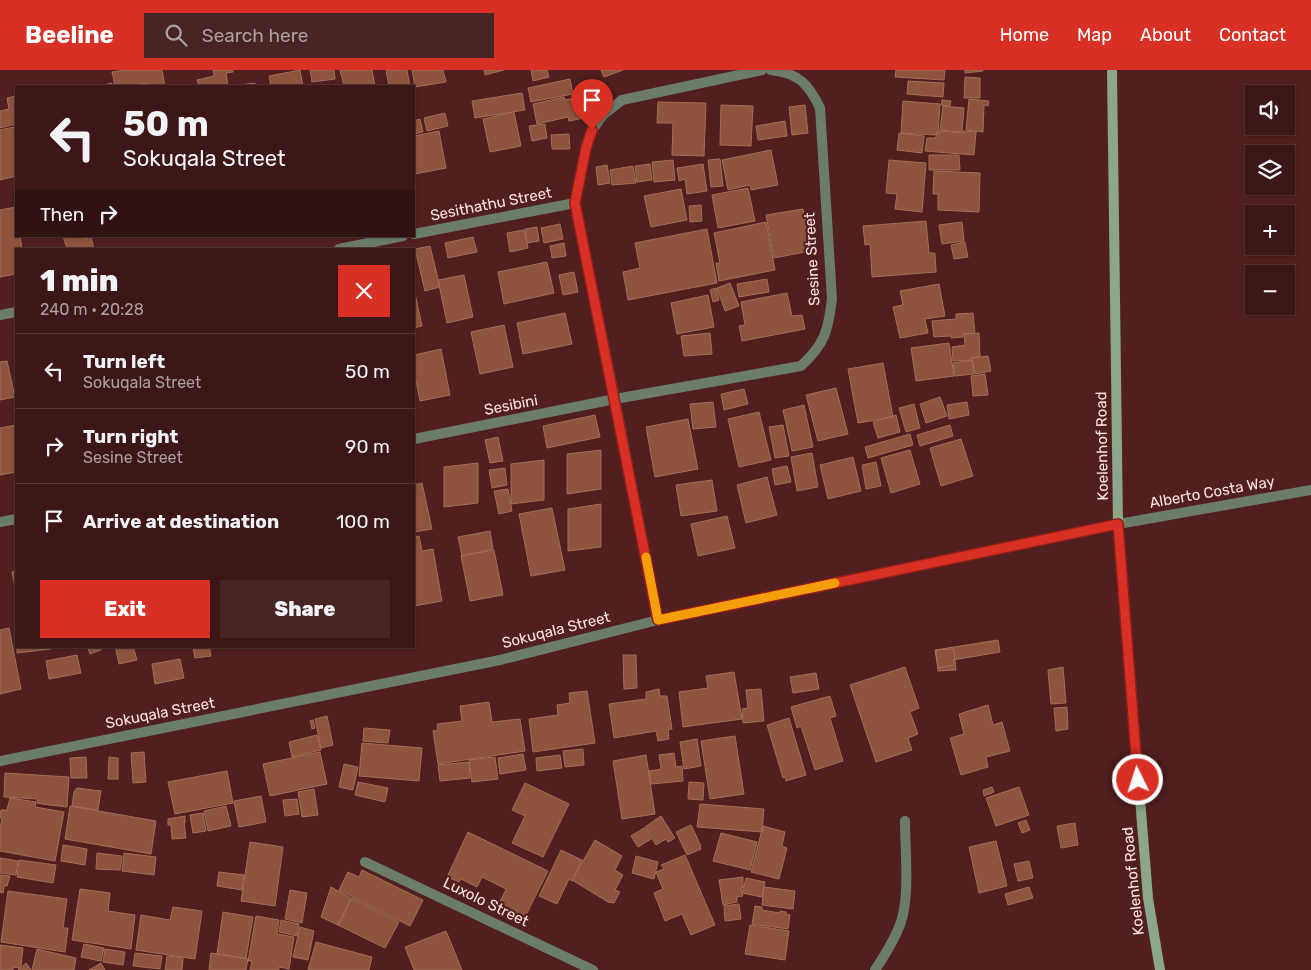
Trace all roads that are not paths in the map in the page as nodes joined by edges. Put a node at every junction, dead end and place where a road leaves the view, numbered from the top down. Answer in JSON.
{"nodes":[{"id":1,"x":762,"y":70,"type":"edge"},
{"id":2,"x":771,"y":70,"type":"edge"},
{"id":3,"x":1112,"y":70,"type":"edge"},
{"id":4,"x":575,"y":203,"type":"junction"},
{"id":5,"x":415,"y":234,"type":"edge"},
{"id":6,"x":398,"y":237,"type":"edge"},
{"id":7,"x":344,"y":248,"type":"edge"},
{"id":8,"x":15,"y":312,"type":"edge"},
{"id":9,"x":0,"y":315,"type":"edge"},
{"id":10,"x":615,"y":399,"type":"junction"},
{"id":11,"x":415,"y":439,"type":"edge"},
{"id":12,"x":1311,"y":490,"type":"edge"},
{"id":13,"x":15,"y":519,"type":"edge"},
{"id":14,"x":0,"y":522,"type":"edge"},
{"id":15,"x":1118,"y":524,"type":"junction"},
{"id":16,"x":658,"y":620,"type":"junction"},
{"id":17,"x":0,"y":761,"type":"edge"},
{"id":18,"x":905,"y":821,"type":"dead end"},
{"id":19,"x":365,"y":862,"type":"dead end"},
{"id":20,"x":593,"y":970,"type":"edge"},
{"id":21,"x":875,"y":970,"type":"edge"},
{"id":22,"x":1160,"y":970,"type":"edge"}],
"edges":[{"from":1,"to":4,"type":"street"},
{"from":2,"to":10,"type":"street","name":"Sesine Street"},
{"from":3,"to":15,"type":"main road","name":"Koelenhof Road"},
{"from":4,"to":5,"type":"street","name":"Sesithathu Street"},
{"from":4,"to":10,"type":"street"},
{"from":6,"to":7,"type":"street"},
{"from":8,"to":9,"type":"street"},
{"from":10,"to":11,"type":"street","name":"Sesibini"},
{"from":10,"to":16,"type":"street"},
{"from":12,"to":15,"type":"street","name":"Alberto Costa Way"},
{"from":13,"to":14,"type":"street"},
{"from":15,"to":16,"type":"street","name":"Sokuqala Street"},
{"from":15,"to":22,"type":"main road","name":"Koelenhof Road"},
{"from":16,"to":17,"type":"street","name":"Sokuqala Street"},
{"from":18,"to":21,"type":"street"},
{"from":19,"to":20,"type":"street","name":"Luxolo Street"}]}
